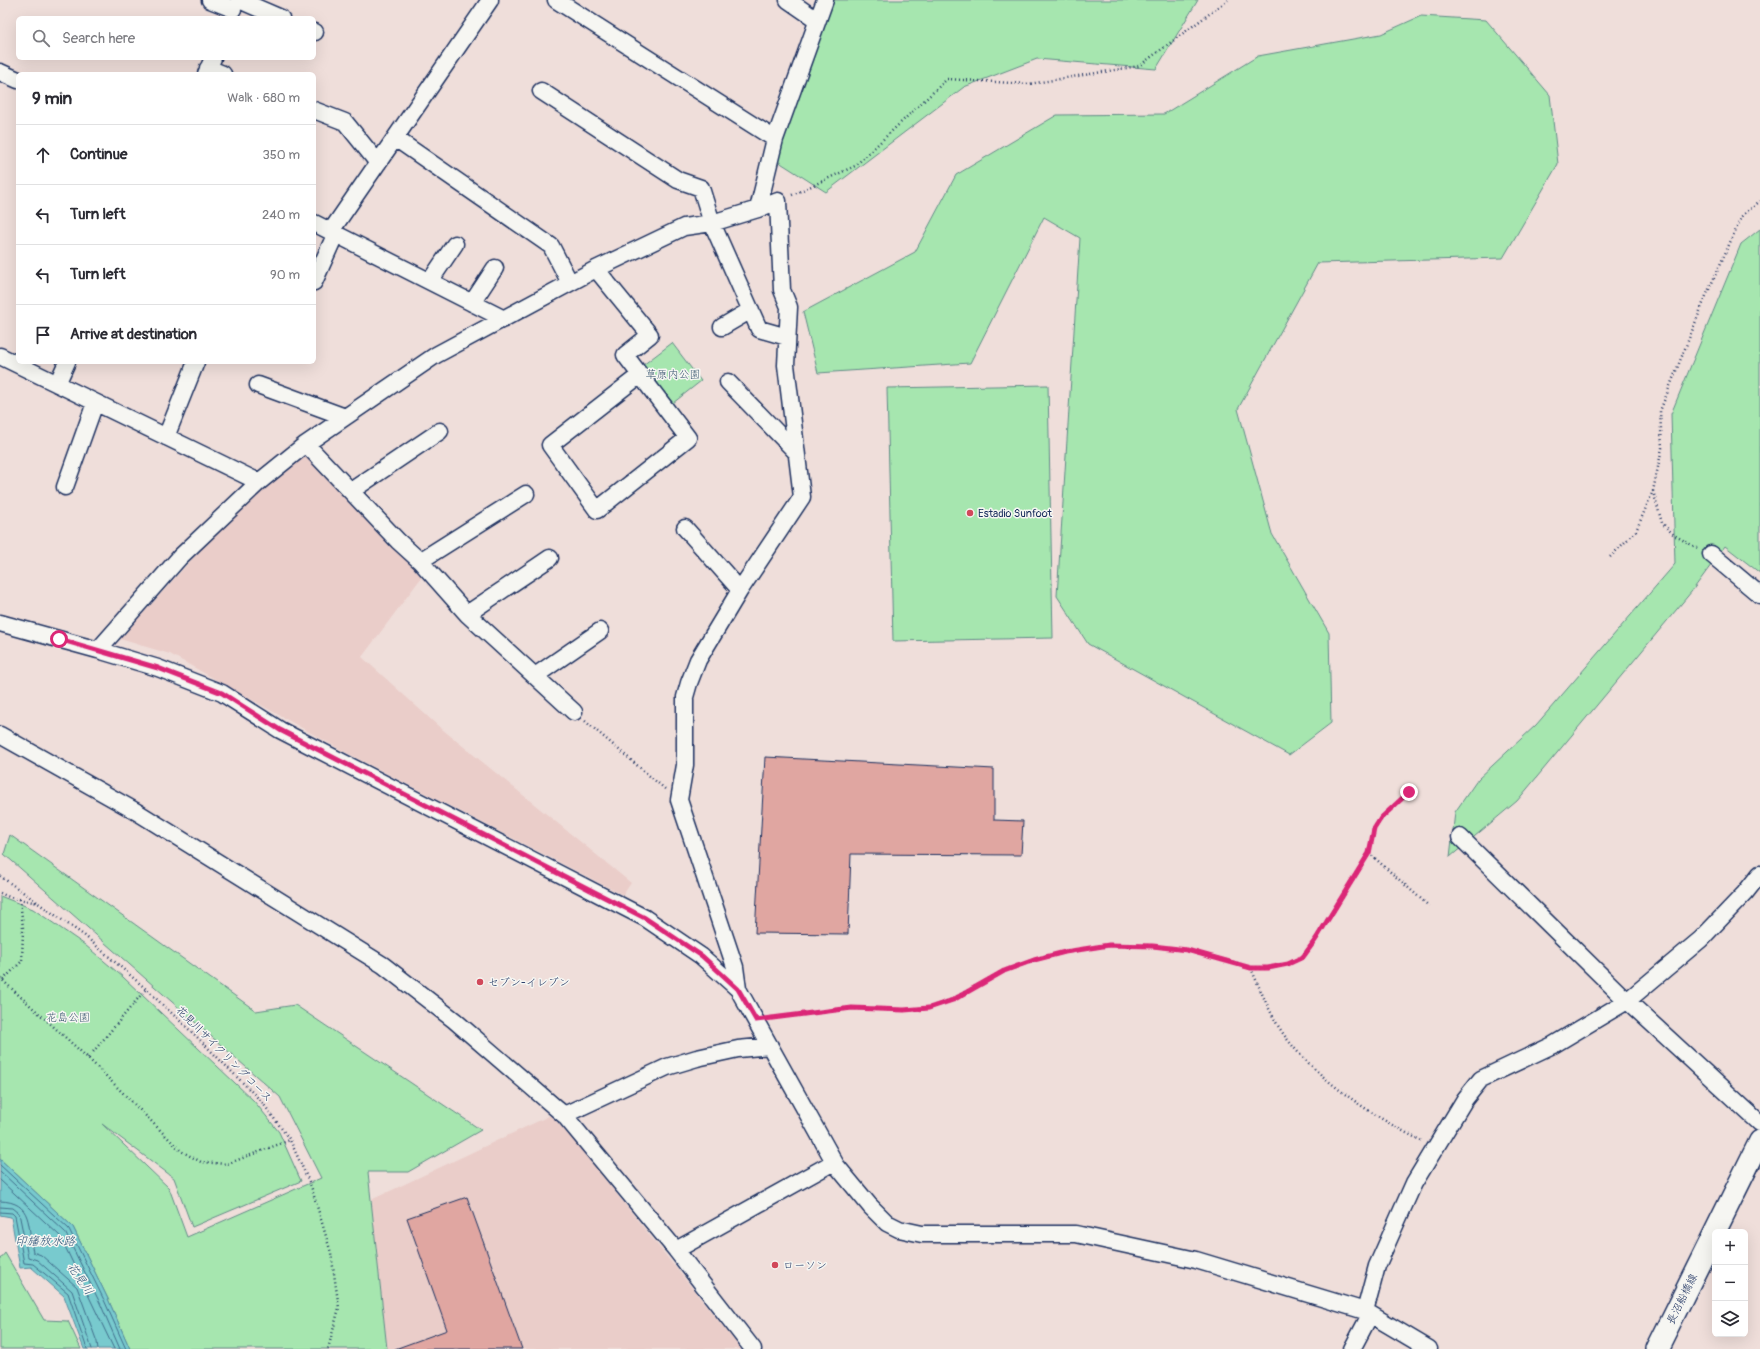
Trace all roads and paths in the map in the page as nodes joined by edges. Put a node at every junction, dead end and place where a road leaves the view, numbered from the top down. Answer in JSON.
{"nodes":[{"id":1,"x":210,"y":0,"type":"edge"},
{"id":2,"x":490,"y":0,"type":"edge"},
{"id":3,"x":556,"y":0,"type":"edge"},
{"id":4,"x":788,"y":0,"type":"edge"},
{"id":5,"x":825,"y":0,"type":"edge"},
{"id":6,"x":1228,"y":0,"type":"edge"},
{"id":7,"x":235,"y":7,"type":"edge"},
{"id":8,"x":273,"y":16,"type":"edge"},
{"id":9,"x":817,"y":20,"type":"junction"},
{"id":10,"x":209,"y":67,"type":"edge"},
{"id":11,"x":0,"y":72,"type":"edge"},
{"id":12,"x":219,"y":72,"type":"edge"},
{"id":13,"x":16,"y":79,"type":"edge"},
{"id":14,"x":542,"y":91,"type":"dead end"},
{"id":15,"x":316,"y":111,"type":"edge"},
{"id":16,"x":395,"y":138,"type":"junction"},
{"id":17,"x":775,"y":138,"type":"junction"},
{"id":18,"x":378,"y":163,"type":"junction"},
{"id":19,"x":778,"y":201,"type":"junction"},
{"id":20,"x":1760,"y":201,"type":"edge"},
{"id":21,"x":758,"y":209,"type":"junction"},
{"id":22,"x":712,"y":223,"type":"junction"},
{"id":23,"x":316,"y":224,"type":"edge"},
{"id":24,"x":333,"y":232,"type":"junction"},
{"id":25,"x":455,"y":244,"type":"dead end"},
{"id":26,"x":495,"y":268,"type":"dead end"},
{"id":27,"x":596,"y":269,"type":"junction"},
{"id":28,"x":316,"y":277,"type":"edge"},
{"id":29,"x":430,"y":281,"type":"junction"},
{"id":30,"x":570,"y":283,"type":"junction"},
{"id":31,"x":472,"y":303,"type":"junction"},
{"id":32,"x":751,"y":310,"type":"junction"},
{"id":33,"x":504,"y":319,"type":"junction"},
{"id":34,"x":722,"y":327,"type":"dead end"},
{"id":35,"x":787,"y":337,"type":"junction"},
{"id":36,"x":0,"y":356,"type":"edge"},
{"id":37,"x":16,"y":364,"type":"edge"},
{"id":38,"x":16,"y":364,"type":"edge"},
{"id":39,"x":65,"y":364,"type":"edge"},
{"id":40,"x":195,"y":364,"type":"edge"},
{"id":41,"x":640,"y":375,"type":"junction"},
{"id":42,"x":728,"y":382,"type":"dead end"},
{"id":43,"x":57,"y":384,"type":"junction"},
{"id":44,"x":258,"y":385,"type":"dead end"},
{"id":45,"x":95,"y":403,"type":"junction"},
{"id":46,"x":345,"y":417,"type":"junction"},
{"id":47,"x":440,"y":431,"type":"dead end"},
{"id":48,"x":166,"y":437,"type":"junction"},
{"id":49,"x":306,"y":444,"type":"junction"},
{"id":50,"x":796,"y":452,"type":"junction"},
{"id":51,"x":259,"y":482,"type":"junction"},
{"id":52,"x":65,"y":487,"type":"dead end"},
{"id":53,"x":351,"y":491,"type":"junction"},
{"id":54,"x":1653,"y":491,"type":"junction"},
{"id":55,"x":526,"y":494,"type":"dead end"},
{"id":56,"x":685,"y":528,"type":"dead end"},
{"id":57,"x":1711,"y":554,"type":"joint"},
{"id":58,"x":1610,"y":557,"type":"dead end"},
{"id":59,"x":550,"y":558,"type":"dead end"},
{"id":60,"x":420,"y":561,"type":"junction"},
{"id":61,"x":740,"y":590,"type":"junction"},
{"id":62,"x":1760,"y":595,"type":"edge"},
{"id":63,"x":467,"y":614,"type":"junction"},
{"id":64,"x":0,"y":624,"type":"edge"},
{"id":65,"x":600,"y":631,"type":"dead end"},
{"id":66,"x":98,"y":650,"type":"junction"},
{"id":67,"x":535,"y":676,"type":"junction"},
{"id":68,"x":574,"y":712,"type":"joint"},
{"id":69,"x":0,"y":735,"type":"edge"},
{"id":70,"x":1409,"y":792,"type":"dead end"},
{"id":71,"x":678,"y":800,"type":"junction"},
{"id":72,"x":1460,"y":837,"type":"dead end"},
{"id":73,"x":1369,"y":853,"type":"junction"},
{"id":74,"x":1760,"y":874,"type":"edge"},
{"id":75,"x":0,"y":876,"type":"edge"},
{"id":76,"x":0,"y":893,"type":"edge"},
{"id":77,"x":20,"y":899,"type":"junction"},
{"id":78,"x":38,"y":903,"type":"junction"},
{"id":79,"x":1429,"y":906,"type":"dead end"},
{"id":80,"x":1251,"y":968,"type":"junction"},
{"id":81,"x":1,"y":979,"type":"edge"},
{"id":82,"x":146,"y":988,"type":"junction"},
{"id":83,"x":738,"y":989,"type":"junction"},
{"id":84,"x":1627,"y":1001,"type":"junction"},
{"id":85,"x":756,"y":1020,"type":"junction"},
{"id":86,"x":770,"y":1046,"type":"junction"},
{"id":87,"x":88,"y":1058,"type":"junction"},
{"id":88,"x":564,"y":1116,"type":"junction"},
{"id":89,"x":1760,"y":1123,"type":"edge"},
{"id":90,"x":290,"y":1140,"type":"junction"},
{"id":91,"x":1760,"y":1141,"type":"edge"},
{"id":92,"x":1435,"y":1148,"type":"junction"},
{"id":93,"x":834,"y":1162,"type":"junction"},
{"id":94,"x":676,"y":1250,"type":"junction"},
{"id":95,"x":1367,"y":1313,"type":"junction"},
{"id":96,"x":328,"y":1349,"type":"edge"},
{"id":97,"x":752,"y":1349,"type":"edge"},
{"id":98,"x":1352,"y":1349,"type":"edge"},
{"id":99,"x":1430,"y":1349,"type":"edge"},
{"id":100,"x":1656,"y":1349,"type":"edge"}],
"edges":[{"from":1,"to":7,"type":"street"},
{"from":2,"to":16,"type":"street"},
{"from":3,"to":17,"type":"street"},
{"from":4,"to":9,"type":"street"},
{"from":5,"to":9,"type":"street"},
{"from":6,"to":19,"type":"path"},
{"from":7,"to":8,"type":"street"},
{"from":9,"to":17,"type":"street"},
{"from":10,"to":12,"type":"street"},
{"from":11,"to":13,"type":"street"},
{"from":14,"to":22,"type":"street"},
{"from":15,"to":18,"type":"street"},
{"from":16,"to":18,"type":"street"},
{"from":16,"to":30,"type":"street"},
{"from":17,"to":21,"type":"street"},
{"from":18,"to":24,"type":"street"},
{"from":19,"to":21,"type":"street"},
{"from":19,"to":35,"type":"street"},
{"from":20,"to":54,"type":"path"},
{"from":21,"to":22,"type":"street"},
{"from":22,"to":27,"type":"street"},
{"from":22,"to":32,"type":"street"},
{"from":23,"to":24,"type":"street"},
{"from":24,"to":28,"type":"street"},
{"from":24,"to":29,"type":"street"},
{"from":25,"to":29,"type":"street"},
{"from":26,"to":31,"type":"street"},
{"from":27,"to":30,"type":"street"},
{"from":27,"to":41,"type":"street"},
{"from":29,"to":31,"type":"street"},
{"from":30,"to":33,"type":"street"},
{"from":31,"to":33,"type":"street"},
{"from":32,"to":34,"type":"street"},
{"from":32,"to":35,"type":"street"},
{"from":33,"to":46,"type":"street"},
{"from":35,"to":50,"type":"street"},
{"from":36,"to":37,"type":"street"},
{"from":38,"to":43,"type":"street"},
{"from":39,"to":43,"type":"street"},
{"from":40,"to":48,"type":"street"},
{"from":41,"to":41,"type":"street"},
{"from":42,"to":50,"type":"street"},
{"from":43,"to":45,"type":"street"},
{"from":44,"to":46,"type":"street"},
{"from":45,"to":48,"type":"street"},
{"from":45,"to":52,"type":"street"},
{"from":46,"to":49,"type":"street"},
{"from":47,"to":53,"type":"street"},
{"from":48,"to":51,"type":"street"},
{"from":49,"to":51,"type":"street"},
{"from":49,"to":53,"type":"street"},
{"from":50,"to":61,"type":"street"},
{"from":51,"to":66,"type":"street"},
{"from":53,"to":60,"type":"street"},
{"from":54,"to":57,"type":"path"},
{"from":54,"to":58,"type":"path"},
{"from":55,"to":60,"type":"street"},
{"from":56,"to":61,"type":"street"},
{"from":57,"to":62,"type":"street"},
{"from":59,"to":63,"type":"street"},
{"from":60,"to":63,"type":"street"},
{"from":61,"to":71,"type":"street"},
{"from":63,"to":67,"type":"street"},
{"from":64,"to":66,"type":"street"},
{"from":65,"to":67,"type":"street"},
{"from":66,"to":83,"type":"street"},
{"from":67,"to":68,"type":"street"},
{"from":68,"to":71,"type":"path"},
{"from":69,"to":88,"type":"street"},
{"from":70,"to":73,"type":"path"},
{"from":71,"to":83,"type":"street"},
{"from":72,"to":84,"type":"street"},
{"from":73,"to":79,"type":"path"},
{"from":73,"to":80,"type":"path"},
{"from":74,"to":84,"type":"street"},
{"from":75,"to":78,"type":"path"},
{"from":76,"to":77,"type":"path","name":"花見川サイクリングコース"},
{"from":77,"to":78,"type":"path","name":"花見川サイクリングコース"},
{"from":77,"to":81,"type":"path"},
{"from":78,"to":82,"type":"path","name":"花見川サイクリングコース"},
{"from":80,"to":85,"type":"path"},
{"from":80,"to":92,"type":"path"},
{"from":81,"to":87,"type":"path"},
{"from":82,"to":87,"type":"path"},
{"from":82,"to":90,"type":"path","name":"花見川サイクリングコース"},
{"from":83,"to":85,"type":"street"},
{"from":84,"to":89,"type":"street"},
{"from":84,"to":92,"type":"street"},
{"from":85,"to":86,"type":"street"},
{"from":86,"to":88,"type":"street"},
{"from":86,"to":93,"type":"street"},
{"from":87,"to":90,"type":"path"},
{"from":88,"to":94,"type":"street"},
{"from":90,"to":96,"type":"path","name":"花見川サイクリングコース"},
{"from":91,"to":100,"type":"main road","name":"長沼船橋線"},
{"from":92,"to":95,"type":"street"},
{"from":93,"to":94,"type":"street"},
{"from":93,"to":95,"type":"street"},
{"from":94,"to":97,"type":"street"},
{"from":95,"to":98,"type":"street"},
{"from":95,"to":99,"type":"street"}]}
